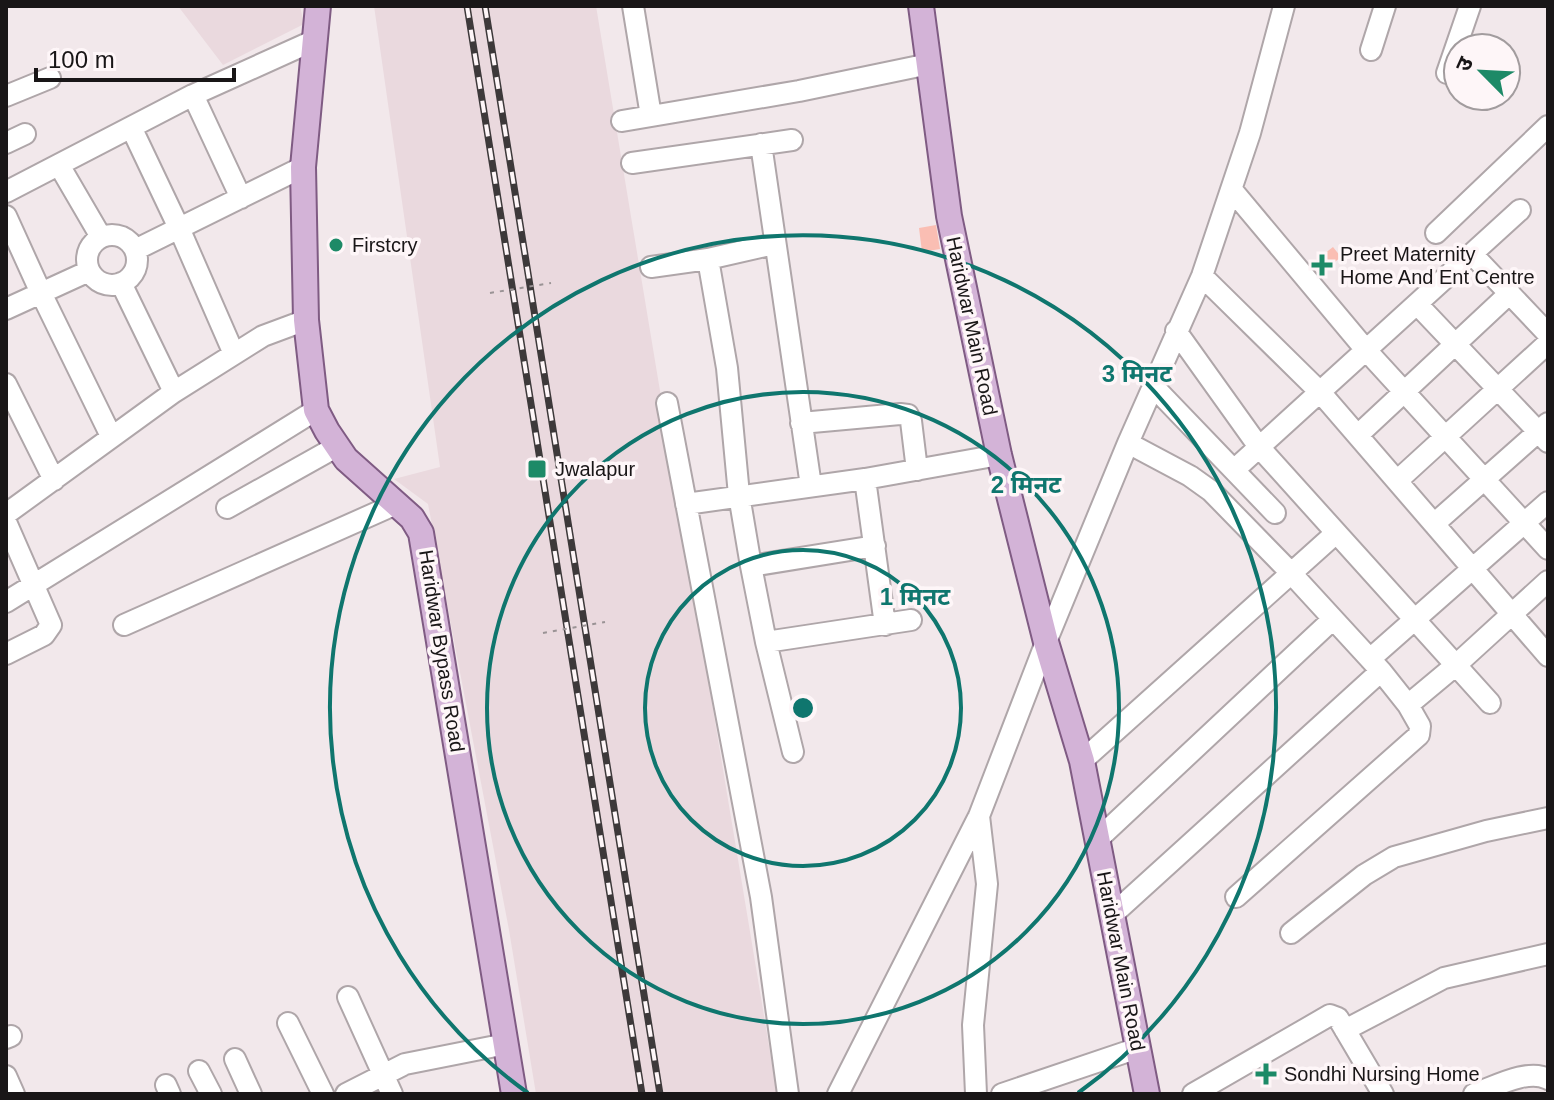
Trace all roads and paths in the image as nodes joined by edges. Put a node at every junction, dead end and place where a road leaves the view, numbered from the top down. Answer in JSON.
{"nodes":[{"id":1,"x":318,"y":6,"type":"edge"},
{"id":2,"x":633,"y":6,"type":"edge"},
{"id":3,"x":921,"y":6,"type":"edge"},
{"id":4,"x":936,"y":6,"type":"edge"},
{"id":5,"x":1284,"y":6,"type":"edge"},
{"id":6,"x":1385,"y":6,"type":"edge"},
{"id":7,"x":1470,"y":6,"type":"edge"},
{"id":8,"x":1461,"y":32,"type":"edge"},
{"id":9,"x":315,"y":40,"type":"junction"},
{"id":10,"x":1371,"y":50,"type":"dead end"},
{"id":11,"x":929,"y":64,"type":"junction"},
{"id":12,"x":50,"y":78,"type":"dead end"},
{"id":13,"x":193,"y":95,"type":"junction"},
{"id":14,"x":6,"y":96,"type":"edge"},
{"id":15,"x":651,"y":116,"type":"junction"},
{"id":16,"x":622,"y":121,"type":"dead end"},
{"id":17,"x":1548,"y":126,"type":"edge"},
{"id":18,"x":131,"y":127,"type":"junction"},
{"id":19,"x":25,"y":134,"type":"dead end"},
{"id":20,"x":792,"y":140,"type":"dead end"},
{"id":21,"x":6,"y":143,"type":"edge"},
{"id":22,"x":761,"y":144,"type":"junction"},
{"id":23,"x":632,"y":163,"type":"dead end"},
{"id":24,"x":59,"y":165,"type":"junction"},
{"id":25,"x":303,"y":167,"type":"junction"},
{"id":26,"x":1232,"y":190,"type":"junction"},
{"id":27,"x":6,"y":192,"type":"edge"},
{"id":28,"x":241,"y":198,"type":"junction"},
{"id":29,"x":1520,"y":210,"type":"dead end"},
{"id":30,"x":6,"y":216,"type":"edge"},
{"id":31,"x":179,"y":228,"type":"junction"},
{"id":32,"x":1436,"y":233,"type":"dead end"},
{"id":33,"x":101,"y":237,"type":"junction"},
{"id":34,"x":774,"y":244,"type":"junction"},
{"id":35,"x":135,"y":250,"type":"junction"},
{"id":36,"x":1472,"y":254,"type":"junction"},
{"id":37,"x":708,"y":259,"type":"junction"},
{"id":38,"x":651,"y":267,"type":"dead end"},
{"id":39,"x":89,"y":271,"type":"junction"},
{"id":40,"x":1202,"y":276,"type":"junction"},
{"id":41,"x":121,"y":283,"type":"junction"},
{"id":42,"x":551,"y":283,"type":"dead end"},
{"id":43,"x":41,"y":293,"type":"junction"},
{"id":44,"x":490,"y":293,"type":"dead end"},
{"id":45,"x":1510,"y":293,"type":"junction"},
{"id":46,"x":1417,"y":304,"type":"junction"},
{"id":47,"x":6,"y":309,"type":"edge"},
{"id":48,"x":306,"y":320,"type":"junction"},
{"id":49,"x":1176,"y":331,"type":"junction"},
{"id":50,"x":1548,"y":334,"type":"edge"},
{"id":51,"x":1548,"y":343,"type":"edge"},
{"id":52,"x":1455,"y":344,"type":"junction"},
{"id":53,"x":1366,"y":350,"type":"junction"},
{"id":54,"x":234,"y":354,"type":"junction"},
{"id":55,"x":6,"y":384,"type":"edge"},
{"id":56,"x":1152,"y":385,"type":"junction"},
{"id":57,"x":1497,"y":389,"type":"junction"},
{"id":58,"x":1404,"y":391,"type":"junction"},
{"id":59,"x":174,"y":392,"type":"junction"},
{"id":60,"x":1320,"y":392,"type":"junction"},
{"id":61,"x":667,"y":403,"type":"dead end"},
{"id":62,"x":316,"y":410,"type":"junction"},
{"id":63,"x":801,"y":423,"type":"junction"},
{"id":64,"x":1545,"y":432,"type":"edge"},
{"id":65,"x":1358,"y":435,"type":"junction"},
{"id":66,"x":111,"y":436,"type":"junction"},
{"id":67,"x":1446,"y":437,"type":"junction"},
{"id":68,"x":1128,"y":443,"type":"junction"},
{"id":69,"x":336,"y":447,"type":"junction"},
{"id":70,"x":1259,"y":447,"type":"junction"},
{"id":71,"x":999,"y":455,"type":"junction"},
{"id":72,"x":917,"y":470,"type":"junction"},
{"id":73,"x":1234,"y":470,"type":"junction"},
{"id":74,"x":865,"y":479,"type":"junction"},
{"id":75,"x":1484,"y":479,"type":"junction"},
{"id":76,"x":54,"y":480,"type":"junction"},
{"id":77,"x":1397,"y":481,"type":"junction"},
{"id":78,"x":811,"y":486,"type":"junction"},
{"id":79,"x":739,"y":495,"type":"junction"},
{"id":80,"x":1548,"y":502,"type":"edge"},
{"id":81,"x":396,"y":504,"type":"junction"},
{"id":82,"x":686,"y":504,"type":"junction"},
{"id":83,"x":227,"y":508,"type":"dead end"},
{"id":84,"x":1275,"y":513,"type":"dead end"},
{"id":85,"x":6,"y":514,"type":"edge"},
{"id":86,"x":6,"y":522,"type":"edge"},
{"id":87,"x":1524,"y":523,"type":"junction"},
{"id":88,"x":1434,"y":524,"type":"junction"},
{"id":89,"x":1336,"y":533,"type":"junction"},
{"id":90,"x":875,"y":546,"type":"junction"},
{"id":91,"x":1548,"y":549,"type":"edge"},
{"id":92,"x":751,"y":566,"type":"junction"},
{"id":93,"x":1473,"y":569,"type":"junction"},
{"id":94,"x":1291,"y":573,"type":"junction"},
{"id":95,"x":1548,"y":581,"type":"edge"},
{"id":96,"x":34,"y":584,"type":"junction"},
{"id":97,"x":6,"y":602,"type":"edge"},
{"id":98,"x":1512,"y":615,"type":"junction"},
{"id":99,"x":911,"y":620,"type":"dead end"},
{"id":100,"x":1332,"y":620,"type":"junction"},
{"id":101,"x":1415,"y":620,"type":"junction"},
{"id":102,"x":605,"y":622,"type":"dead end"},
{"id":103,"x":124,"y":625,"type":"dead end"},
{"id":104,"x":885,"y":625,"type":"junction"},
{"id":105,"x":543,"y":633,"type":"dead end"},
{"id":106,"x":766,"y":642,"type":"junction"},
{"id":107,"x":1046,"y":642,"type":"junction"},
{"id":108,"x":6,"y":654,"type":"edge"},
{"id":109,"x":1548,"y":656,"type":"edge"},
{"id":110,"x":1376,"y":665,"type":"junction"},
{"id":111,"x":1456,"y":665,"type":"junction"},
{"id":112,"x":1490,"y":703,"type":"dead end"},
{"id":113,"x":1408,"y":705,"type":"junction"},
{"id":114,"x":793,"y":752,"type":"dead end"},
{"id":115,"x":1082,"y":761,"type":"junction"},
{"id":116,"x":979,"y":816,"type":"junction"},
{"id":117,"x":1548,"y":818,"type":"edge"},
{"id":118,"x":1097,"y":840,"type":"junction"},
{"id":119,"x":1236,"y":897,"type":"dead end"},
{"id":120,"x":1112,"y":915,"type":"junction"},
{"id":121,"x":1291,"y":933,"type":"dead end"},
{"id":122,"x":1548,"y":954,"type":"edge"},
{"id":123,"x":348,"y":997,"type":"dead end"},
{"id":124,"x":288,"y":1023,"type":"dead end"},
{"id":125,"x":1345,"y":1030,"type":"junction"},
{"id":126,"x":506,"y":1044,"type":"junction"},
{"id":127,"x":1138,"y":1048,"type":"junction"},
{"id":128,"x":235,"y":1059,"type":"dead end"},
{"id":129,"x":199,"y":1071,"type":"dead end"},
{"id":130,"x":383,"y":1074,"type":"junction"},
{"id":131,"x":6,"y":1076,"type":"edge"},
{"id":132,"x":1548,"y":1079,"type":"edge"},
{"id":133,"x":14,"y":1094,"type":"edge"},
{"id":134,"x":211,"y":1094,"type":"edge"},
{"id":135,"x":251,"y":1094,"type":"edge"},
{"id":136,"x":323,"y":1094,"type":"edge"},
{"id":137,"x":346,"y":1094,"type":"edge"},
{"id":138,"x":392,"y":1094,"type":"edge"},
{"id":139,"x":514,"y":1094,"type":"edge"},
{"id":140,"x":788,"y":1094,"type":"edge"},
{"id":141,"x":838,"y":1094,"type":"edge"},
{"id":142,"x":976,"y":1094,"type":"edge"},
{"id":143,"x":1002,"y":1094,"type":"edge"},
{"id":144,"x":1147,"y":1094,"type":"edge"},
{"id":145,"x":1193,"y":1094,"type":"edge"},
{"id":146,"x":1383,"y":1094,"type":"edge"},
{"id":147,"x":1474,"y":1094,"type":"edge"}],
"edges":[{"from":1,"to":9,"type":"main road","name":"Haridwar Bypass Road"},
{"from":2,"to":15,"type":"street"},
{"from":3,"to":11,"type":"main road","name":"Haridwar Main Road"},
{"from":4,"to":107,"type":"main road","name":"Haridwar Main Road"},
{"from":5,"to":26,"type":"street"},
{"from":6,"to":10,"type":"street"},
{"from":7,"to":8,"type":"street"},
{"from":9,"to":13,"type":"street"},
{"from":9,"to":25,"type":"main road","name":"Haridwar Bypass Road"},
{"from":11,"to":15,"type":"street"},
{"from":11,"to":71,"type":"main road","name":"Haridwar Main Road"},
{"from":12,"to":14,"type":"street"},
{"from":13,"to":18,"type":"street"},
{"from":13,"to":28,"type":"street"},
{"from":15,"to":16,"type":"street"},
{"from":17,"to":32,"type":"street"},
{"from":18,"to":24,"type":"street"},
{"from":18,"to":31,"type":"street"},
{"from":19,"to":21,"type":"street"},
{"from":20,"to":22,"type":"street"},
{"from":22,"to":23,"type":"street"},
{"from":22,"to":34,"type":"street"},
{"from":24,"to":27,"type":"street"},
{"from":24,"to":33,"type":"street"},
{"from":25,"to":28,"type":"street"},
{"from":25,"to":48,"type":"main road","name":"Haridwar Bypass Road"},
{"from":26,"to":40,"type":"street"},
{"from":26,"to":53,"type":"street"},
{"from":28,"to":31,"type":"street"},
{"from":29,"to":36,"type":"street"},
{"from":30,"to":43,"type":"street"},
{"from":31,"to":35,"type":"street"},
{"from":31,"to":54,"type":"street"},
{"from":33,"to":35,"type":"street"},
{"from":33,"to":39,"type":"street"},
{"from":34,"to":37,"type":"street"},
{"from":34,"to":63,"type":"street"},
{"from":35,"to":41,"type":"street"},
{"from":36,"to":45,"type":"street"},
{"from":36,"to":46,"type":"street"},
{"from":37,"to":38,"type":"street"},
{"from":37,"to":79,"type":"street"},
{"from":39,"to":41,"type":"street"},
{"from":39,"to":43,"type":"street"},
{"from":40,"to":49,"type":"street"},
{"from":40,"to":60,"type":"street"},
{"from":41,"to":59,"type":"street"},
{"from":42,"to":44,"type":"path","bridge":true},
{"from":43,"to":47,"type":"street"},
{"from":43,"to":66,"type":"street"},
{"from":45,"to":50,"type":"street"},
{"from":45,"to":52,"type":"street"},
{"from":46,"to":52,"type":"street"},
{"from":46,"to":53,"type":"street"},
{"from":48,"to":54,"type":"street"},
{"from":48,"to":62,"type":"main road","name":"Haridwar Bypass Road"},
{"from":49,"to":56,"type":"street"},
{"from":49,"to":70,"type":"street"},
{"from":51,"to":57,"type":"street"},
{"from":52,"to":57,"type":"street"},
{"from":52,"to":58,"type":"street"},
{"from":53,"to":58,"type":"street"},
{"from":53,"to":60,"type":"street"},
{"from":54,"to":59,"type":"street"},
{"from":55,"to":76,"type":"street"},
{"from":56,"to":68,"type":"street"},
{"from":56,"to":73,"type":"street"},
{"from":57,"to":64,"type":"street"},
{"from":57,"to":67,"type":"street"},
{"from":58,"to":65,"type":"street"},
{"from":58,"to":67,"type":"street"},
{"from":59,"to":66,"type":"street"},
{"from":60,"to":65,"type":"street"},
{"from":60,"to":70,"type":"street"},
{"from":61,"to":82,"type":"street"},
{"from":62,"to":69,"type":"main road","name":"Haridwar Bypass Road"},
{"from":62,"to":96,"type":"street"},
{"from":63,"to":72,"type":"street"},
{"from":63,"to":78,"type":"street"},
{"from":64,"to":75,"type":"street"},
{"from":65,"to":77,"type":"street"},
{"from":66,"to":76,"type":"street"},
{"from":67,"to":75,"type":"street"},
{"from":67,"to":77,"type":"street"},
{"from":68,"to":94,"type":"street"},
{"from":68,"to":107,"type":"street"},
{"from":69,"to":81,"type":"main road","name":"Haridwar Bypass Road"},
{"from":69,"to":83,"type":"street"},
{"from":70,"to":73,"type":"street"},
{"from":70,"to":89,"type":"street"},
{"from":71,"to":72,"type":"street"},
{"from":71,"to":107,"type":"main road","name":"Haridwar Main Road"},
{"from":72,"to":74,"type":"street"},
{"from":73,"to":84,"type":"street"},
{"from":74,"to":78,"type":"street"},
{"from":74,"to":90,"type":"street"},
{"from":75,"to":87,"type":"street"},
{"from":75,"to":88,"type":"street"},
{"from":76,"to":85,"type":"street"},
{"from":77,"to":88,"type":"street"},
{"from":78,"to":79,"type":"street"},
{"from":79,"to":82,"type":"street"},
{"from":79,"to":92,"type":"street"},
{"from":80,"to":87,"type":"street"},
{"from":81,"to":103,"type":"street"},
{"from":81,"to":126,"type":"main road","name":"Haridwar Bypass Road"},
{"from":82,"to":140,"type":"street"},
{"from":86,"to":96,"type":"street"},
{"from":87,"to":91,"type":"street"},
{"from":87,"to":93,"type":"street"},
{"from":88,"to":93,"type":"street"},
{"from":89,"to":94,"type":"street"},
{"from":89,"to":101,"type":"street"},
{"from":90,"to":92,"type":"street"},
{"from":90,"to":104,"type":"street"},
{"from":92,"to":106,"type":"street"},
{"from":93,"to":98,"type":"street"},
{"from":93,"to":101,"type":"street"},
{"from":94,"to":100,"type":"street"},
{"from":94,"to":115,"type":"street"},
{"from":95,"to":98,"type":"street"},
{"from":96,"to":97,"type":"street"},
{"from":96,"to":108,"type":"street"},
{"from":98,"to":109,"type":"street"},
{"from":98,"to":111,"type":"street"},
{"from":99,"to":104,"type":"street"},
{"from":100,"to":110,"type":"street"},
{"from":100,"to":118,"type":"street"},
{"from":101,"to":110,"type":"street"},
{"from":101,"to":111,"type":"street"},
{"from":102,"to":105,"type":"path","bridge":true},
{"from":104,"to":106,"type":"street"},
{"from":106,"to":114,"type":"street"},
{"from":107,"to":115,"type":"main road","name":"Haridwar Main Road"},
{"from":107,"to":116,"type":"street"},
{"from":110,"to":113,"type":"street"},
{"from":110,"to":120,"type":"street"},
{"from":111,"to":112,"type":"street"},
{"from":111,"to":113,"type":"street"},
{"from":113,"to":119,"type":"street"},
{"from":115,"to":118,"type":"main road","name":"Haridwar Main Road"},
{"from":116,"to":141,"type":"street"},
{"from":116,"to":142,"type":"street"},
{"from":117,"to":121,"type":"street"},
{"from":118,"to":120,"type":"main road","name":"Haridwar Main Road"},
{"from":120,"to":127,"type":"main road","name":"Haridwar Main Road"},
{"from":122,"to":125,"type":"street"},
{"from":123,"to":130,"type":"street"},
{"from":124,"to":136,"type":"street"},
{"from":125,"to":145,"type":"street"},
{"from":125,"to":146,"type":"street"},
{"from":126,"to":130,"type":"street"},
{"from":126,"to":139,"type":"main road","name":"Haridwar Bypass Road"},
{"from":127,"to":143,"type":"street"},
{"from":127,"to":144,"type":"main road","name":"Haridwar Main Road"},
{"from":128,"to":135,"type":"street"},
{"from":129,"to":134,"type":"street"},
{"from":130,"to":137,"type":"street"},
{"from":130,"to":138,"type":"street"},
{"from":131,"to":133,"type":"street"},
{"from":132,"to":147,"type":"street"}]}
